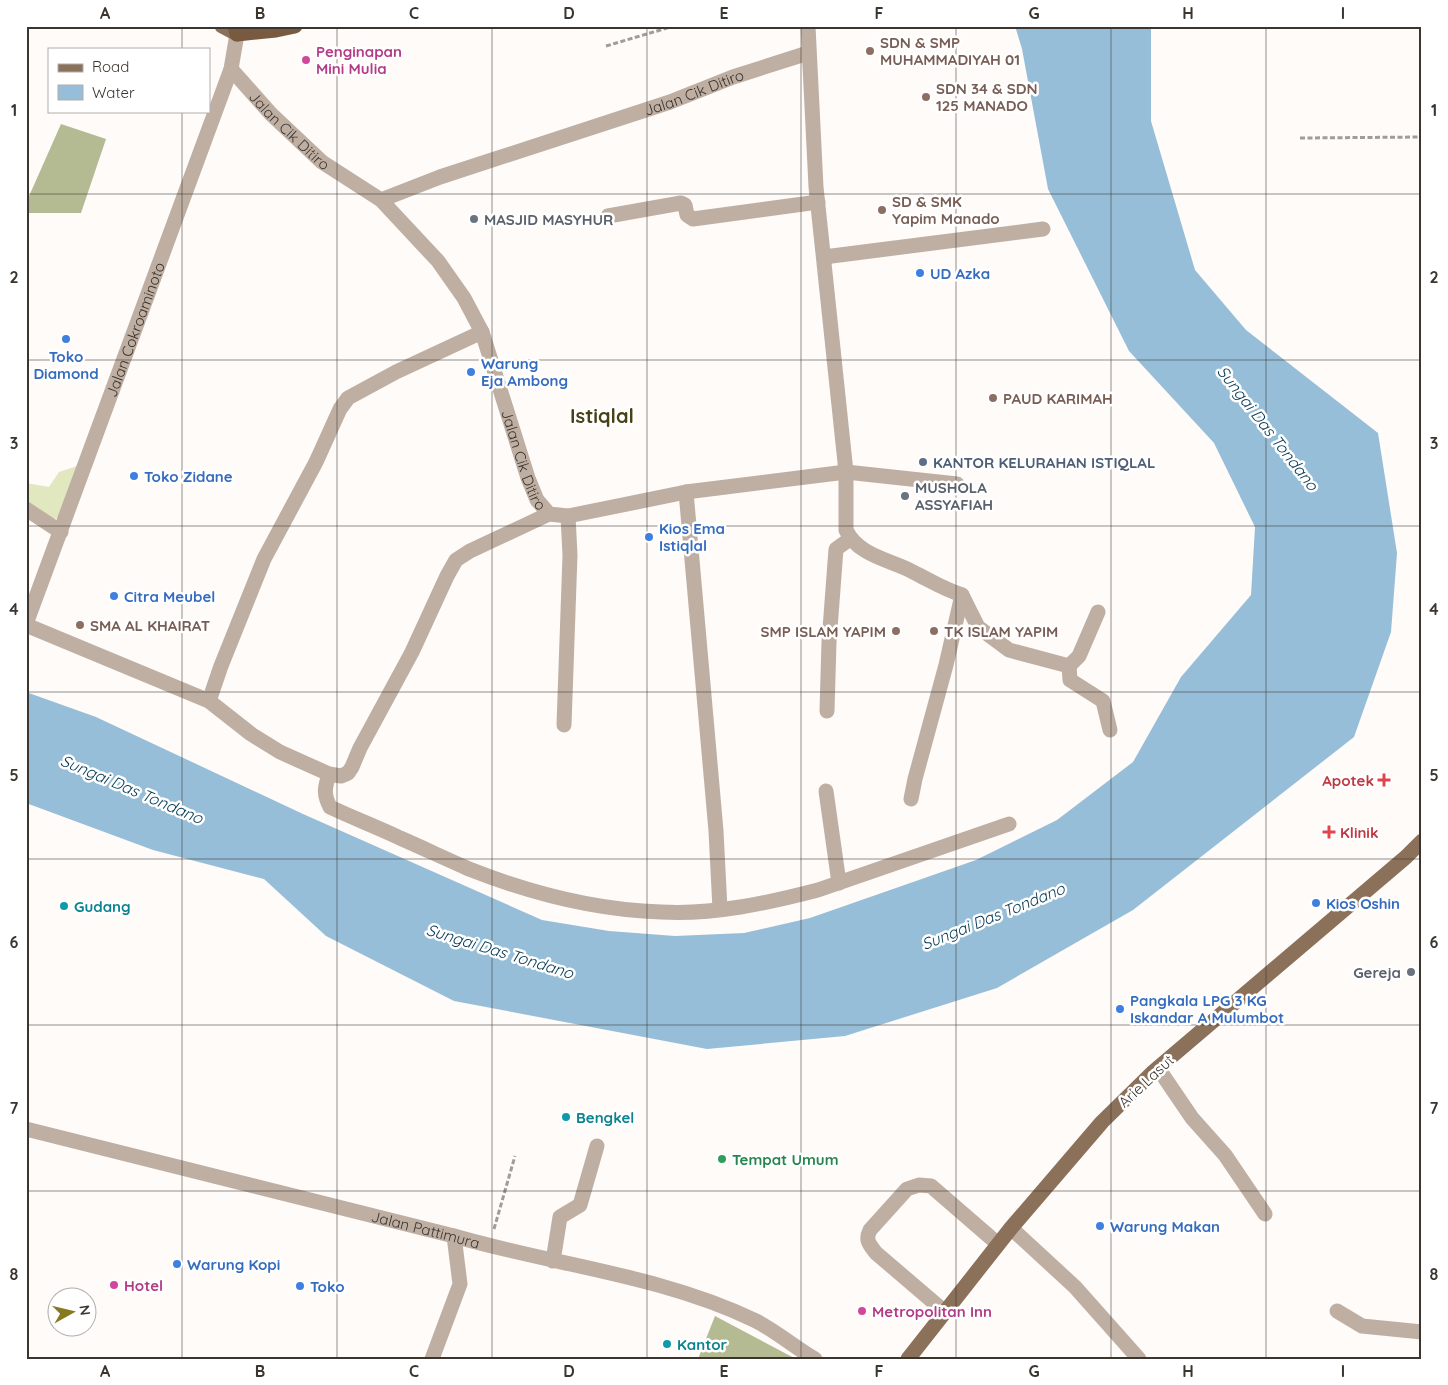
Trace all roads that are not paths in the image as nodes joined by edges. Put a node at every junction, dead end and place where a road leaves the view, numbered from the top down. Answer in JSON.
{"nodes":[{"id":1,"x":222,"y":26,"type":"edge"},
{"id":2,"x":295,"y":26,"type":"edge"},
{"id":3,"x":808,"y":26,"type":"edge"},
{"id":4,"x":236,"y":30,"type":"edge"},
{"id":5,"x":808,"y":53,"type":"junction"},
{"id":6,"x":231,"y":69,"type":"junction"},
{"id":7,"x":382,"y":200,"type":"junction"},
{"id":8,"x":818,"y":202,"type":"junction"},
{"id":9,"x":608,"y":216,"type":"dead end"},
{"id":10,"x":1043,"y":229,"type":"dead end"},
{"id":11,"x":824,"y":257,"type":"junction"},
{"id":12,"x":482,"y":332,"type":"junction"},
{"id":13,"x":846,"y":472,"type":"junction"},
{"id":14,"x":956,"y":484,"type":"dead end"},
{"id":15,"x":686,"y":492,"type":"junction"},
{"id":16,"x":26,"y":509,"type":"edge"},
{"id":17,"x":549,"y":514,"type":"junction"},
{"id":18,"x":568,"y":516,"type":"junction"},
{"id":19,"x":60,"y":532,"type":"junction"},
{"id":20,"x":850,"y":539,"type":"junction"},
{"id":21,"x":962,"y":595,"type":"junction"},
{"id":22,"x":1098,"y":612,"type":"dead end"},
{"id":23,"x":26,"y":624,"type":"edge"},
{"id":24,"x":1069,"y":666,"type":"junction"},
{"id":25,"x":209,"y":701,"type":"junction"},
{"id":26,"x":827,"y":711,"type":"dead end"},
{"id":27,"x":564,"y":725,"type":"dead end"},
{"id":28,"x":1110,"y":730,"type":"dead end"},
{"id":29,"x":329,"y":774,"type":"junction"},
{"id":30,"x":826,"y":792,"type":"dead end"},
{"id":31,"x":911,"y":799,"type":"dead end"},
{"id":32,"x":1009,"y":824,"type":"dead end"},
{"id":33,"x":1422,"y":841,"type":"edge"},
{"id":34,"x":839,"y":883,"type":"junction"},
{"id":35,"x":720,"y":909,"type":"junction"},
{"id":36,"x":1158,"y":1068,"type":"junction"},
{"id":37,"x":26,"y":1129,"type":"edge"},
{"id":38,"x":597,"y":1146,"type":"dead end"},
{"id":39,"x":1265,"y":1214,"type":"dead end"},
{"id":40,"x":1011,"y":1228,"type":"junction"},
{"id":41,"x":454,"y":1236,"type":"junction"},
{"id":42,"x":998,"y":1244,"type":"junction"},
{"id":43,"x":553,"y":1261,"type":"junction"},
{"id":44,"x":1337,"y":1311,"type":"dead end"},
{"id":45,"x":945,"y":1312,"type":"junction"},
{"id":46,"x":1422,"y":1332,"type":"edge"},
{"id":47,"x":432,"y":1359,"type":"edge"},
{"id":48,"x":815,"y":1359,"type":"edge"},
{"id":49,"x":908,"y":1359,"type":"edge"},
{"id":50,"x":1139,"y":1359,"type":"edge"}],
"edges":[{"from":1,"to":4,"type":"main road"},
{"from":2,"to":4,"type":"highway"},
{"from":3,"to":5,"type":"street"},
{"from":4,"to":6,"type":"street","name":"Jalan Cokroaminoto"},
{"from":5,"to":7,"type":"street","name":"Jalan Cik Ditiro"},
{"from":5,"to":8,"type":"street"},
{"from":6,"to":7,"type":"street","name":"Jalan Cik Ditiro"},
{"from":6,"to":19,"type":"street","name":"Jalan Cokroaminoto"},
{"from":7,"to":12,"type":"street","name":"Jalan Cik Ditiro"},
{"from":8,"to":9,"type":"street"},
{"from":8,"to":11,"type":"street"},
{"from":10,"to":11,"type":"street"},
{"from":11,"to":13,"type":"street"},
{"from":12,"to":17,"type":"street","name":"Jalan Cik Ditiro"},
{"from":12,"to":25,"type":"street"},
{"from":13,"to":14,"type":"street","name":"Jalan Cik Ditiro"},
{"from":13,"to":15,"type":"street","name":"Jalan Cik Ditiro"},
{"from":13,"to":20,"type":"street"},
{"from":15,"to":18,"type":"street","name":"Jalan Cik Ditiro"},
{"from":15,"to":35,"type":"street"},
{"from":16,"to":19,"type":"street"},
{"from":17,"to":18,"type":"street","name":"Jalan Cik Ditiro"},
{"from":17,"to":29,"type":"street"},
{"from":18,"to":27,"type":"street"},
{"from":19,"to":23,"type":"street","name":"Jalan Cokroaminoto"},
{"from":20,"to":21,"type":"street"},
{"from":20,"to":26,"type":"street"},
{"from":21,"to":24,"type":"street"},
{"from":21,"to":31,"type":"street"},
{"from":22,"to":24,"type":"street"},
{"from":23,"to":25,"type":"street"},
{"from":24,"to":28,"type":"street"},
{"from":25,"to":29,"type":"street"},
{"from":29,"to":35,"type":"street"},
{"from":30,"to":34,"type":"street"},
{"from":32,"to":34,"type":"street"},
{"from":33,"to":36,"type":"main road","name":"Arie Lasut"},
{"from":34,"to":35,"type":"street"},
{"from":36,"to":39,"type":"street"},
{"from":36,"to":40,"type":"main road","name":"Arie Lasut"},
{"from":37,"to":41,"type":"street","name":"Jalan Pattimura"},
{"from":38,"to":43,"type":"street"},
{"from":40,"to":42,"type":"main road","name":"Arie Lasut"},
{"from":40,"to":50,"type":"street"},
{"from":41,"to":43,"type":"street","name":"Jalan Pattimura"},
{"from":41,"to":47,"type":"street"},
{"from":42,"to":45,"type":"main road","name":"Arie Lasut"},
{"from":42,"to":45,"type":"street"},
{"from":43,"to":48,"type":"street","name":"Jalan Pattimura"},
{"from":44,"to":46,"type":"street"},
{"from":45,"to":49,"type":"main road","name":"Arie Lasut"}]}
